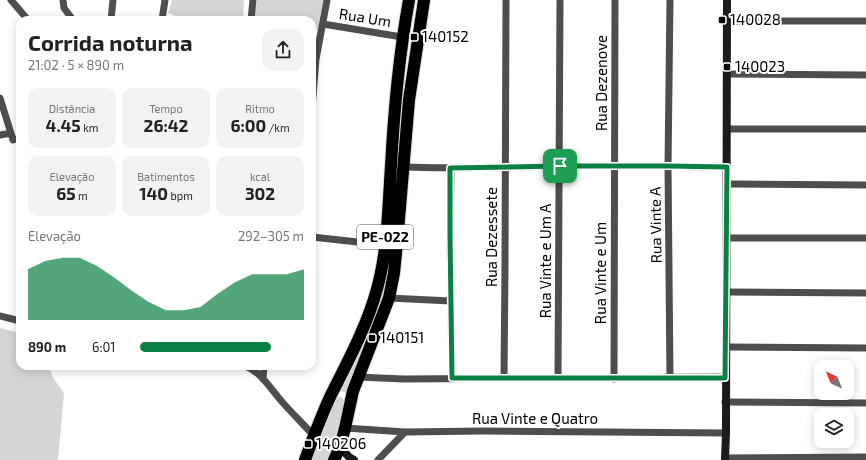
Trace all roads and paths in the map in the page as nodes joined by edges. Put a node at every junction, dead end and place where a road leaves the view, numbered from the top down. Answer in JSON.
{"nodes":[{"id":1,"x":11,"y":0,"type":"edge"},
{"id":2,"x":63,"y":0,"type":"edge"},
{"id":3,"x":113,"y":0,"type":"edge"},
{"id":4,"x":164,"y":0,"type":"edge"},
{"id":5,"x":254,"y":0,"type":"edge"},
{"id":6,"x":327,"y":0,"type":"edge"},
{"id":7,"x":409,"y":0,"type":"edge"},
{"id":8,"x":424,"y":0,"type":"edge"},
{"id":9,"x":506,"y":0,"type":"edge"},
{"id":10,"x":560,"y":0,"type":"edge"},
{"id":11,"x":615,"y":0,"type":"edge"},
{"id":12,"x":670,"y":0,"type":"edge"},
{"id":13,"x":727,"y":0,"type":"edge"},
{"id":14,"x":25,"y":16,"type":"edge"},
{"id":15,"x":70,"y":16,"type":"edge"},
{"id":16,"x":111,"y":16,"type":"edge"},
{"id":17,"x":162,"y":16,"type":"edge"},
{"id":18,"x":252,"y":16,"type":"edge"},
{"id":19,"x":727,"y":21,"type":"junction"},
{"id":20,"x":866,"y":21,"type":"edge"},
{"id":21,"x":323,"y":24,"type":"junction"},
{"id":22,"x":402,"y":37,"type":"junction"},
{"id":23,"x":316,"y":59,"type":"edge"},
{"id":24,"x":727,"y":74,"type":"junction"},
{"id":25,"x":866,"y":75,"type":"edge"},
{"id":26,"x":0,"y":98,"type":"edge"},
{"id":27,"x":727,"y":129,"type":"junction"},
{"id":28,"x":866,"y":129,"type":"edge"},
{"id":29,"x":11,"y":133,"type":"junction"},
{"id":30,"x":0,"y":135,"type":"edge"},
{"id":31,"x":16,"y":139,"type":"edge"},
{"id":32,"x":560,"y":166,"type":"junction"},
{"id":33,"x":668,"y":166,"type":"junction"},
{"id":34,"x":404,"y":167,"type":"junction"},
{"id":35,"x":506,"y":167,"type":"junction"},
{"id":36,"x":615,"y":167,"type":"junction"},
{"id":37,"x":727,"y":167,"type":"junction"},
{"id":38,"x":450,"y":168,"type":"junction"},
{"id":39,"x":727,"y":184,"type":"junction"},
{"id":40,"x":866,"y":185,"type":"edge"},
{"id":41,"x":316,"y":237,"type":"edge"},
{"id":42,"x":726,"y":238,"type":"junction"},
{"id":43,"x":866,"y":238,"type":"edge"},
{"id":44,"x":385,"y":245,"type":"junction"},
{"id":45,"x":726,"y":292,"type":"junction"},
{"id":46,"x":866,"y":293,"type":"edge"},
{"id":47,"x":389,"y":298,"type":"junction"},
{"id":48,"x":451,"y":300,"type":"junction"},
{"id":49,"x":0,"y":316,"type":"edge"},
{"id":50,"x":16,"y":320,"type":"edge"},
{"id":51,"x":726,"y":347,"type":"junction"},
{"id":52,"x":866,"y":348,"type":"edge"},
{"id":53,"x":252,"y":370,"type":"edge"},
{"id":54,"x":264,"y":370,"type":"edge"},
{"id":55,"x":358,"y":377,"type":"junction"},
{"id":56,"x":452,"y":378,"type":"junction"},
{"id":57,"x":504,"y":378,"type":"junction"},
{"id":58,"x":558,"y":378,"type":"junction"},
{"id":59,"x":614,"y":378,"type":"junction"},
{"id":60,"x":670,"y":378,"type":"junction"},
{"id":61,"x":725,"y":378,"type":"junction"},
{"id":62,"x":263,"y":379,"type":"junction"},
{"id":63,"x":331,"y":397,"type":"junction"},
{"id":64,"x":725,"y":402,"type":"junction"},
{"id":65,"x":866,"y":403,"type":"edge"},
{"id":66,"x":350,"y":404,"type":"junction"},
{"id":67,"x":345,"y":428,"type":"junction"},
{"id":68,"x":405,"y":432,"type":"junction"},
{"id":69,"x":726,"y":433,"type":"junction"},
{"id":70,"x":314,"y":436,"type":"junction"},
{"id":71,"x":340,"y":447,"type":"junction"},
{"id":72,"x":866,"y":457,"type":"edge"},
{"id":73,"x":725,"y":459,"type":"edge"},
{"id":74,"x":305,"y":460,"type":"edge"},
{"id":75,"x":334,"y":460,"type":"edge"},
{"id":76,"x":354,"y":460,"type":"edge"},
{"id":77,"x":378,"y":460,"type":"edge"}],
"edges":[{"from":1,"to":14,"type":"street"},
{"from":2,"to":15,"type":"street"},
{"from":3,"to":16,"type":"street"},
{"from":4,"to":17,"type":"street"},
{"from":5,"to":18,"type":"street"},
{"from":6,"to":21,"type":"street","name":"Rua Um"},
{"from":7,"to":22,"type":"highway","number":"PE-022"},
{"from":8,"to":34,"type":"highway","number":"PE-022"},
{"from":9,"to":35,"type":"street","name":"Rua Dezessete"},
{"from":10,"to":32,"type":"street","name":"Rua Vinte e Um A"},
{"from":11,"to":36,"type":"street","name":"Rua Dezenove"},
{"from":12,"to":33,"type":"street","name":"Rua Vinte A"},
{"from":13,"to":19,"type":"main road"},
{"from":19,"to":20,"type":"street"},
{"from":19,"to":24,"type":"main road"},
{"from":21,"to":22,"type":"street","name":"Rua Um"},
{"from":21,"to":23,"type":"street","name":"Rua Um"},
{"from":22,"to":44,"type":"highway","number":"PE-022"},
{"from":24,"to":25,"type":"street"},
{"from":24,"to":27,"type":"main road"},
{"from":26,"to":29,"type":"street"},
{"from":27,"to":28,"type":"street"},
{"from":27,"to":37,"type":"main road"},
{"from":29,"to":30,"type":"street"},
{"from":29,"to":31,"type":"street"},
{"from":32,"to":35,"type":"street"},
{"from":32,"to":36,"type":"street"},
{"from":32,"to":58,"type":"street","name":"Rua Vinte e Um A"},
{"from":33,"to":36,"type":"street"},
{"from":33,"to":37,"type":"street"},
{"from":33,"to":60,"type":"street","name":"Rua Vinte A"},
{"from":34,"to":38,"type":"street"},
{"from":34,"to":47,"type":"highway","number":"PE-022"},
{"from":35,"to":38,"type":"street"},
{"from":35,"to":57,"type":"street","name":"Rua Dezessete"},
{"from":36,"to":59,"type":"street","name":"Rua Vinte e Um"},
{"from":37,"to":39,"type":"main road"},
{"from":38,"to":48,"type":"street"},
{"from":39,"to":40,"type":"street"},
{"from":39,"to":42,"type":"main road"},
{"from":41,"to":44,"type":"street"},
{"from":42,"to":43,"type":"street"},
{"from":42,"to":45,"type":"main road"},
{"from":44,"to":63,"type":"highway","number":"PE-022"},
{"from":45,"to":46,"type":"street"},
{"from":45,"to":51,"type":"main road"},
{"from":47,"to":48,"type":"street"},
{"from":47,"to":55,"type":"highway","number":"PE-022"},
{"from":48,"to":56,"type":"street"},
{"from":49,"to":50,"type":"street"},
{"from":51,"to":52,"type":"street"},
{"from":51,"to":61,"type":"main road"},
{"from":53,"to":62,"type":"street"},
{"from":54,"to":62,"type":"street"},
{"from":55,"to":56,"type":"street"},
{"from":55,"to":66,"type":"highway","number":"PE-022"},
{"from":56,"to":57,"type":"street"},
{"from":57,"to":58,"type":"street"},
{"from":58,"to":59,"type":"street"},
{"from":59,"to":60,"type":"street"},
{"from":60,"to":61,"type":"street"},
{"from":61,"to":64,"type":"main road"},
{"from":62,"to":70,"type":"street"},
{"from":63,"to":66,"type":"highway"},
{"from":63,"to":70,"type":"highway","number":"PE-022"},
{"from":64,"to":65,"type":"street"},
{"from":64,"to":69,"type":"main road"},
{"from":66,"to":67,"type":"highway","number":"PE-022"},
{"from":67,"to":68,"type":"street","name":"Rua Vinte e Quatro"},
{"from":67,"to":71,"type":"highway","number":"PE-022"},
{"from":68,"to":69,"type":"street","name":"Rua Vinte e Quatro"},
{"from":68,"to":77,"type":"street"},
{"from":69,"to":73,"type":"main road"},
{"from":70,"to":74,"type":"highway","number":"PE-022"},
{"from":71,"to":75,"type":"highway","number":"PE-022"},
{"from":71,"to":76,"type":"main road"},
{"from":72,"to":73,"type":"street"}]}
